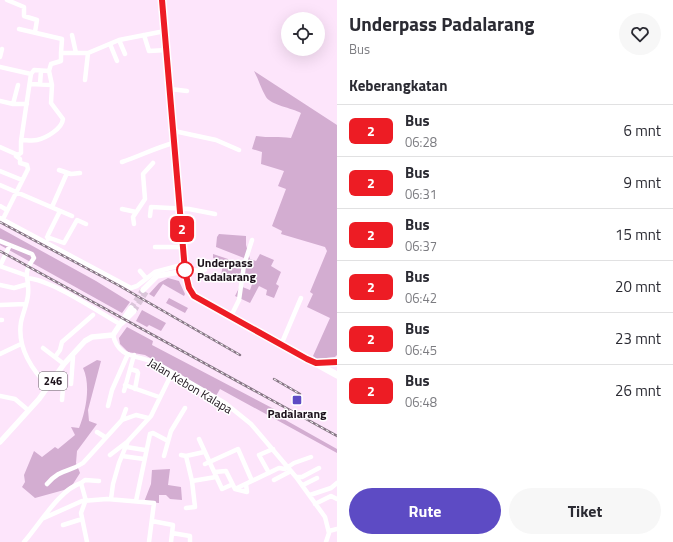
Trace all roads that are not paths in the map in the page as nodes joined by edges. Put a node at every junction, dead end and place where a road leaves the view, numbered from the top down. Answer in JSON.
{"nodes":[{"id":1,"x":7,"y":0,"type":"edge"},
{"id":2,"x":162,"y":0,"type":"edge"},
{"id":3,"x":20,"y":29,"type":"dead end"},
{"id":4,"x":165,"y":31,"type":"junction"},
{"id":5,"x":35,"y":32,"type":"junction"},
{"id":6,"x":72,"y":35,"type":"dead end"},
{"id":7,"x":144,"y":35,"type":"junction"},
{"id":8,"x":119,"y":40,"type":"junction"},
{"id":9,"x":110,"y":44,"type":"junction"},
{"id":10,"x":2,"y":48,"type":"dead end"},
{"id":11,"x":167,"y":50,"type":"junction"},
{"id":12,"x":74,"y":53,"type":"junction"},
{"id":13,"x":88,"y":53,"type":"junction"},
{"id":14,"x":61,"y":54,"type":"junction"},
{"id":15,"x":125,"y":54,"type":"dead end"},
{"id":16,"x":0,"y":57,"type":"edge"},
{"id":17,"x":117,"y":61,"type":"dead end"},
{"id":18,"x":0,"y":67,"type":"edge"},
{"id":19,"x":42,"y":71,"type":"junction"},
{"id":20,"x":49,"y":71,"type":"junction"},
{"id":21,"x":31,"y":74,"type":"junction"},
{"id":22,"x":85,"y":80,"type":"dead end"},
{"id":23,"x":30,"y":84,"type":"junction"},
{"id":24,"x":40,"y":84,"type":"junction"},
{"id":25,"x":18,"y":85,"type":"dead end"},
{"id":26,"x":52,"y":85,"type":"junction"},
{"id":27,"x":170,"y":89,"type":"junction"},
{"id":28,"x":187,"y":92,"type":"dead end"},
{"id":29,"x":0,"y":101,"type":"edge"},
{"id":30,"x":13,"y":104,"type":"junction"},
{"id":31,"x":27,"y":104,"type":"junction"},
{"id":32,"x":174,"y":131,"type":"junction"},
{"id":33,"x":21,"y":140,"type":"junction"},
{"id":34,"x":174,"y":143,"type":"junction"},
{"id":35,"x":0,"y":147,"type":"edge"},
{"id":36,"x":239,"y":150,"type":"dead end"},
{"id":37,"x":10,"y":152,"type":"junction"},
{"id":38,"x":122,"y":162,"type":"dead end"},
{"id":39,"x":153,"y":163,"type":"dead end"},
{"id":40,"x":59,"y":170,"type":"dead end"},
{"id":41,"x":0,"y":171,"type":"edge"},
{"id":42,"x":67,"y":173,"type":"junction"},
{"id":43,"x":80,"y":173,"type":"dead end"},
{"id":44,"x":22,"y":180,"type":"junction"},
{"id":45,"x":0,"y":185,"type":"edge"},
{"id":46,"x":16,"y":192,"type":"junction"},
{"id":47,"x":0,"y":206,"type":"edge"},
{"id":48,"x":52,"y":207,"type":"junction"},
{"id":49,"x":122,"y":209,"type":"dead end"},
{"id":50,"x":181,"y":209,"type":"junction"},
{"id":51,"x":7,"y":210,"type":"junction"},
{"id":52,"x":60,"y":211,"type":"junction"},
{"id":53,"x":136,"y":212,"type":"junction"},
{"id":54,"x":216,"y":214,"type":"dead end"},
{"id":55,"x":72,"y":216,"type":"dead end"},
{"id":56,"x":150,"y":216,"type":"dead end"},
{"id":57,"x":1,"y":219,"type":"edge"},
{"id":58,"x":86,"y":224,"type":"dead end"},
{"id":59,"x":134,"y":224,"type":"dead end"},
{"id":60,"x":47,"y":237,"type":"junction"},
{"id":61,"x":252,"y":240,"type":"dead end"},
{"id":62,"x":0,"y":241,"type":"edge"},
{"id":63,"x":10,"y":245,"type":"junction"},
{"id":64,"x":57,"y":247,"type":"junction"},
{"id":65,"x":155,"y":247,"type":"dead end"},
{"id":66,"x":184,"y":247,"type":"junction"},
{"id":67,"x":0,"y":266,"type":"edge"},
{"id":68,"x":185,"y":267,"type":"junction"},
{"id":69,"x":205,"y":270,"type":"dead end"},
{"id":70,"x":140,"y":271,"type":"dead end"},
{"id":71,"x":26,"y":276,"type":"junction"},
{"id":72,"x":146,"y":278,"type":"junction"},
{"id":73,"x":28,"y":284,"type":"junction"},
{"id":74,"x":0,"y":286,"type":"edge"},
{"id":75,"x":145,"y":291,"type":"tunnel mouth"},
{"id":76,"x":301,"y":298,"type":"dead end"},
{"id":77,"x":25,"y":304,"type":"junction"},
{"id":78,"x":0,"y":305,"type":"edge"},
{"id":79,"x":132,"y":309,"type":"tunnel mouth"},
{"id":80,"x":93,"y":315,"type":"dead end"},
{"id":81,"x":231,"y":316,"type":"junction"},
{"id":82,"x":120,"y":324,"type":"junction"},
{"id":83,"x":113,"y":335,"type":"junction"},
{"id":84,"x":20,"y":344,"type":"junction"},
{"id":85,"x":281,"y":345,"type":"junction"},
{"id":86,"x":43,"y":348,"type":"dead end"},
{"id":87,"x":0,"y":354,"type":"edge"},
{"id":88,"x":128,"y":354,"type":"junction"},
{"id":89,"x":72,"y":355,"type":"junction"},
{"id":90,"x":134,"y":356,"type":"junction"},
{"id":91,"x":55,"y":357,"type":"junction"},
{"id":92,"x":337,"y":362,"type":"edge"},
{"id":93,"x":316,"y":363,"type":"junction"},
{"id":94,"x":64,"y":364,"type":"junction"},
{"id":95,"x":130,"y":369,"type":"junction"},
{"id":96,"x":172,"y":373,"type":"junction"},
{"id":97,"x":337,"y":375,"type":"edge"},
{"id":98,"x":51,"y":384,"type":"junction"},
{"id":99,"x":70,"y":384,"type":"dead end"},
{"id":100,"x":125,"y":385,"type":"junction"},
{"id":101,"x":135,"y":389,"type":"junction"},
{"id":102,"x":124,"y":391,"type":"dead end"},
{"id":103,"x":0,"y":396,"type":"edge"},
{"id":104,"x":160,"y":397,"type":"junction"},
{"id":105,"x":62,"y":400,"type":"dead end"},
{"id":106,"x":108,"y":406,"type":"dead end"},
{"id":107,"x":185,"y":408,"type":"dead end"},
{"id":108,"x":126,"y":409,"type":"dead end"},
{"id":109,"x":28,"y":410,"type":"junction"},
{"id":110,"x":148,"y":418,"type":"junction"},
{"id":111,"x":122,"y":420,"type":"junction"},
{"id":112,"x":97,"y":432,"type":"dead end"},
{"id":113,"x":105,"y":437,"type":"junction"},
{"id":114,"x":199,"y":439,"type":"dead end"},
{"id":115,"x":128,"y":441,"type":"junction"},
{"id":116,"x":168,"y":441,"type":"junction"},
{"id":117,"x":0,"y":442,"type":"edge"},
{"id":118,"x":126,"y":447,"type":"junction"},
{"id":119,"x":272,"y":449,"type":"junction"},
{"id":120,"x":145,"y":450,"type":"junction"},
{"id":121,"x":204,"y":452,"type":"junction"},
{"id":122,"x":110,"y":455,"type":"dead end"},
{"id":123,"x":181,"y":455,"type":"dead end"},
{"id":124,"x":122,"y":456,"type":"junction"},
{"id":125,"x":164,"y":456,"type":"dead end"},
{"id":126,"x":186,"y":456,"type":"junction"},
{"id":127,"x":311,"y":457,"type":"dead end"},
{"id":128,"x":144,"y":459,"type":"junction"},
{"id":129,"x":207,"y":463,"type":"junction"},
{"id":130,"x":319,"y":468,"type":"dead end"},
{"id":131,"x":290,"y":469,"type":"junction"},
{"id":132,"x":269,"y":473,"type":"junction"},
{"id":133,"x":215,"y":474,"type":"junction"},
{"id":134,"x":296,"y":477,"type":"junction"},
{"id":135,"x":317,"y":478,"type":"dead end"},
{"id":136,"x":274,"y":480,"type":"dead end"},
{"id":137,"x":99,"y":481,"type":"dead end"},
{"id":138,"x":192,"y":481,"type":"junction"},
{"id":139,"x":252,"y":481,"type":"junction"},
{"id":140,"x":81,"y":483,"type":"junction"},
{"id":141,"x":337,"y":483,"type":"edge"},
{"id":142,"x":47,"y":484,"type":"dead end"},
{"id":143,"x":246,"y":484,"type":"junction"},
{"id":144,"x":231,"y":485,"type":"junction"},
{"id":145,"x":303,"y":485,"type":"junction"},
{"id":146,"x":235,"y":489,"type":"junction"},
{"id":147,"x":310,"y":495,"type":"junction"},
{"id":148,"x":111,"y":499,"type":"junction"},
{"id":149,"x":337,"y":499,"type":"edge"},
{"id":150,"x":86,"y":501,"type":"junction"},
{"id":151,"x":136,"y":501,"type":"junction"},
{"id":152,"x":315,"y":504,"type":"junction"},
{"id":153,"x":186,"y":508,"type":"dead end"},
{"id":154,"x":44,"y":518,"type":"junction"},
{"id":155,"x":82,"y":519,"type":"junction"},
{"id":156,"x":152,"y":521,"type":"junction"},
{"id":157,"x":63,"y":525,"type":"dead end"},
{"id":158,"x":337,"y":529,"type":"edge"},
{"id":159,"x":328,"y":531,"type":"junction"},
{"id":160,"x":172,"y":533,"type":"junction"},
{"id":161,"x":24,"y":542,"type":"edge"},
{"id":162,"x":87,"y":542,"type":"edge"},
{"id":163,"x":149,"y":542,"type":"edge"},
{"id":164,"x":171,"y":542,"type":"edge"},
{"id":165,"x":190,"y":542,"type":"edge"},
{"id":166,"x":326,"y":542,"type":"edge"}],
"edges":[{"from":1,"to":5,"type":"street"},
{"from":2,"to":4,"type":"highway"},
{"from":3,"to":5,"type":"street"},
{"from":4,"to":7,"type":"street"},
{"from":4,"to":11,"type":"highway"},
{"from":5,"to":14,"type":"street"},
{"from":6,"to":12,"type":"street"},
{"from":7,"to":8,"type":"street"},
{"from":7,"to":11,"type":"street"},
{"from":8,"to":9,"type":"street"},
{"from":8,"to":15,"type":"street"},
{"from":9,"to":13,"type":"street"},
{"from":9,"to":17,"type":"street"},
{"from":10,"to":16,"type":"street"},
{"from":11,"to":27,"type":"highway"},
{"from":12,"to":13,"type":"street"},
{"from":12,"to":14,"type":"street"},
{"from":13,"to":22,"type":"street"},
{"from":14,"to":20,"type":"street"},
{"from":18,"to":21,"type":"street"},
{"from":19,"to":20,"type":"street"},
{"from":19,"to":21,"type":"street"},
{"from":19,"to":24,"type":"street"},
{"from":20,"to":26,"type":"street"},
{"from":21,"to":23,"type":"street"},
{"from":23,"to":24,"type":"street"},
{"from":23,"to":31,"type":"street"},
{"from":24,"to":26,"type":"street"},
{"from":25,"to":30,"type":"street"},
{"from":26,"to":33,"type":"street"},
{"from":27,"to":28,"type":"street"},
{"from":27,"to":32,"type":"highway"},
{"from":29,"to":30,"type":"street"},
{"from":30,"to":31,"type":"street"},
{"from":31,"to":33,"type":"street"},
{"from":32,"to":34,"type":"highway"},
{"from":32,"to":36,"type":"street"},
{"from":33,"to":37,"type":"street"},
{"from":34,"to":38,"type":"street"},
{"from":34,"to":50,"type":"highway"},
{"from":35,"to":37,"type":"street"},
{"from":37,"to":44,"type":"street"},
{"from":39,"to":53,"type":"street"},
{"from":40,"to":42,"type":"street"},
{"from":41,"to":44,"type":"street"},
{"from":42,"to":43,"type":"street"},
{"from":42,"to":48,"type":"street"},
{"from":44,"to":46,"type":"street"},
{"from":45,"to":46,"type":"street"},
{"from":46,"to":48,"type":"street"},
{"from":46,"to":51,"type":"street"},
{"from":47,"to":51,"type":"street"},
{"from":48,"to":52,"type":"street"},
{"from":49,"to":53,"type":"street"},
{"from":50,"to":54,"type":"street"},
{"from":50,"to":56,"type":"street"},
{"from":50,"to":66,"type":"highway"},
{"from":51,"to":57,"type":"street"},
{"from":52,"to":55,"type":"street"},
{"from":52,"to":60,"type":"street"},
{"from":53,"to":59,"type":"street"},
{"from":57,"to":64,"type":"street"},
{"from":58,"to":60,"type":"street"},
{"from":60,"to":64,"type":"street"},
{"from":61,"to":81,"type":"street"},
{"from":62,"to":63,"type":"street"},
{"from":63,"to":67,"type":"street"},
{"from":63,"to":71,"type":"street"},
{"from":64,"to":72,"type":"street"},
{"from":65,"to":66,"type":"street"},
{"from":66,"to":68,"type":"highway"},
{"from":67,"to":71,"type":"street"},
{"from":68,"to":69,"type":"street"},
{"from":68,"to":72,"type":"street"},
{"from":68,"to":75,"type":"main road"},
{"from":68,"to":81,"type":"highway"},
{"from":70,"to":72,"type":"street"},
{"from":71,"to":73,"type":"street"},
{"from":71,"to":82,"type":"street"},
{"from":73,"to":74,"type":"street"},
{"from":73,"to":77,"type":"street"},
{"from":76,"to":85,"type":"street"},
{"from":77,"to":78,"type":"street"},
{"from":77,"to":84,"type":"street"},
{"from":79,"to":82,"type":"main road"},
{"from":80,"to":91,"type":"street"},
{"from":81,"to":85,"type":"highway"},
{"from":82,"to":83,"type":"main road"},
{"from":83,"to":88,"type":"street","name":"Jalan Kebon Kalapa"},
{"from":83,"to":89,"type":"main road","number":"246"},
{"from":84,"to":87,"type":"street"},
{"from":84,"to":98,"type":"street"},
{"from":85,"to":93,"type":"highway"},
{"from":86,"to":91,"type":"street"},
{"from":88,"to":90,"type":"street","name":"Jalan Kebon Kalapa"},
{"from":88,"to":106,"type":"street"},
{"from":89,"to":94,"type":"main road","number":"246"},
{"from":89,"to":99,"type":"street"},
{"from":90,"to":95,"type":"street"},
{"from":90,"to":96,"type":"street","name":"Jalan Kebon Kalapa"},
{"from":91,"to":94,"type":"street"},
{"from":92,"to":93,"type":"street"},
{"from":93,"to":97,"type":"highway"},
{"from":94,"to":98,"type":"main road","number":"246"},
{"from":95,"to":100,"type":"street"},
{"from":95,"to":101,"type":"street"},
{"from":96,"to":104,"type":"street"},
{"from":96,"to":119,"type":"street","name":"Jalan Kebon Kalapa"},
{"from":98,"to":105,"type":"street"},
{"from":98,"to":109,"type":"main road","number":"246"},
{"from":100,"to":101,"type":"street"},
{"from":100,"to":102,"type":"street"},
{"from":101,"to":104,"type":"street"},
{"from":103,"to":109,"type":"street"},
{"from":104,"to":110,"type":"street"},
{"from":107,"to":116,"type":"street"},
{"from":108,"to":111,"type":"street"},
{"from":109,"to":117,"type":"main road","number":"246"},
{"from":110,"to":111,"type":"street"},
{"from":110,"to":115,"type":"street"},
{"from":111,"to":113,"type":"street"},
{"from":112,"to":113,"type":"street"},
{"from":113,"to":142,"type":"street"},
{"from":114,"to":121,"type":"street"},
{"from":115,"to":118,"type":"street"},
{"from":115,"to":122,"type":"street"},
{"from":116,"to":120,"type":"street"},
{"from":116,"to":125,"type":"street"},
{"from":118,"to":120,"type":"street"},
{"from":118,"to":124,"type":"street"},
{"from":119,"to":131,"type":"street","name":"Jalan Kebon Kalapa"},
{"from":119,"to":132,"type":"street"},
{"from":120,"to":128,"type":"street"},
{"from":121,"to":126,"type":"street"},
{"from":121,"to":129,"type":"street"},
{"from":123,"to":126,"type":"street"},
{"from":124,"to":128,"type":"street"},
{"from":124,"to":148,"type":"street"},
{"from":126,"to":138,"type":"street"},
{"from":127,"to":131,"type":"street"},
{"from":128,"to":151,"type":"street"},
{"from":129,"to":133,"type":"street"},
{"from":129,"to":139,"type":"street"},
{"from":130,"to":134,"type":"street"},
{"from":131,"to":132,"type":"street"},
{"from":131,"to":134,"type":"street","name":"Jalan Kebon Kalapa"},
{"from":131,"to":136,"type":"street"},
{"from":132,"to":139,"type":"street"},
{"from":133,"to":138,"type":"street"},
{"from":133,"to":144,"type":"street"},
{"from":133,"to":144,"type":"street"},
{"from":134,"to":145,"type":"street","name":"Jalan Kebon Kalapa"},
{"from":135,"to":145,"type":"street"},
{"from":137,"to":140,"type":"street"},
{"from":138,"to":153,"type":"street"},
{"from":139,"to":143,"type":"street"},
{"from":140,"to":150,"type":"street"},
{"from":140,"to":154,"type":"street"},
{"from":141,"to":147,"type":"street"},
{"from":143,"to":146,"type":"street"},
{"from":143,"to":146,"type":"street"},
{"from":144,"to":146,"type":"street"},
{"from":145,"to":147,"type":"street","name":"Jalan Kebon Kalapa"},
{"from":147,"to":152,"type":"street","name":"Jalan Kebon Kalapa"},
{"from":148,"to":150,"type":"street"},
{"from":148,"to":151,"type":"street"},
{"from":149,"to":152,"type":"street"},
{"from":150,"to":154,"type":"street"},
{"from":150,"to":155,"type":"street"},
{"from":151,"to":156,"type":"street"},
{"from":152,"to":159,"type":"street","name":"Jalan Kebon Kalapa"},
{"from":154,"to":161,"type":"street"},
{"from":155,"to":157,"type":"street"},
{"from":155,"to":162,"type":"street"},
{"from":156,"to":160,"type":"street"},
{"from":156,"to":163,"type":"street"},
{"from":158,"to":159,"type":"street"},
{"from":159,"to":166,"type":"street","name":"Jalan Kebon Kalapa"},
{"from":160,"to":164,"type":"street"},
{"from":160,"to":165,"type":"street"}]}
